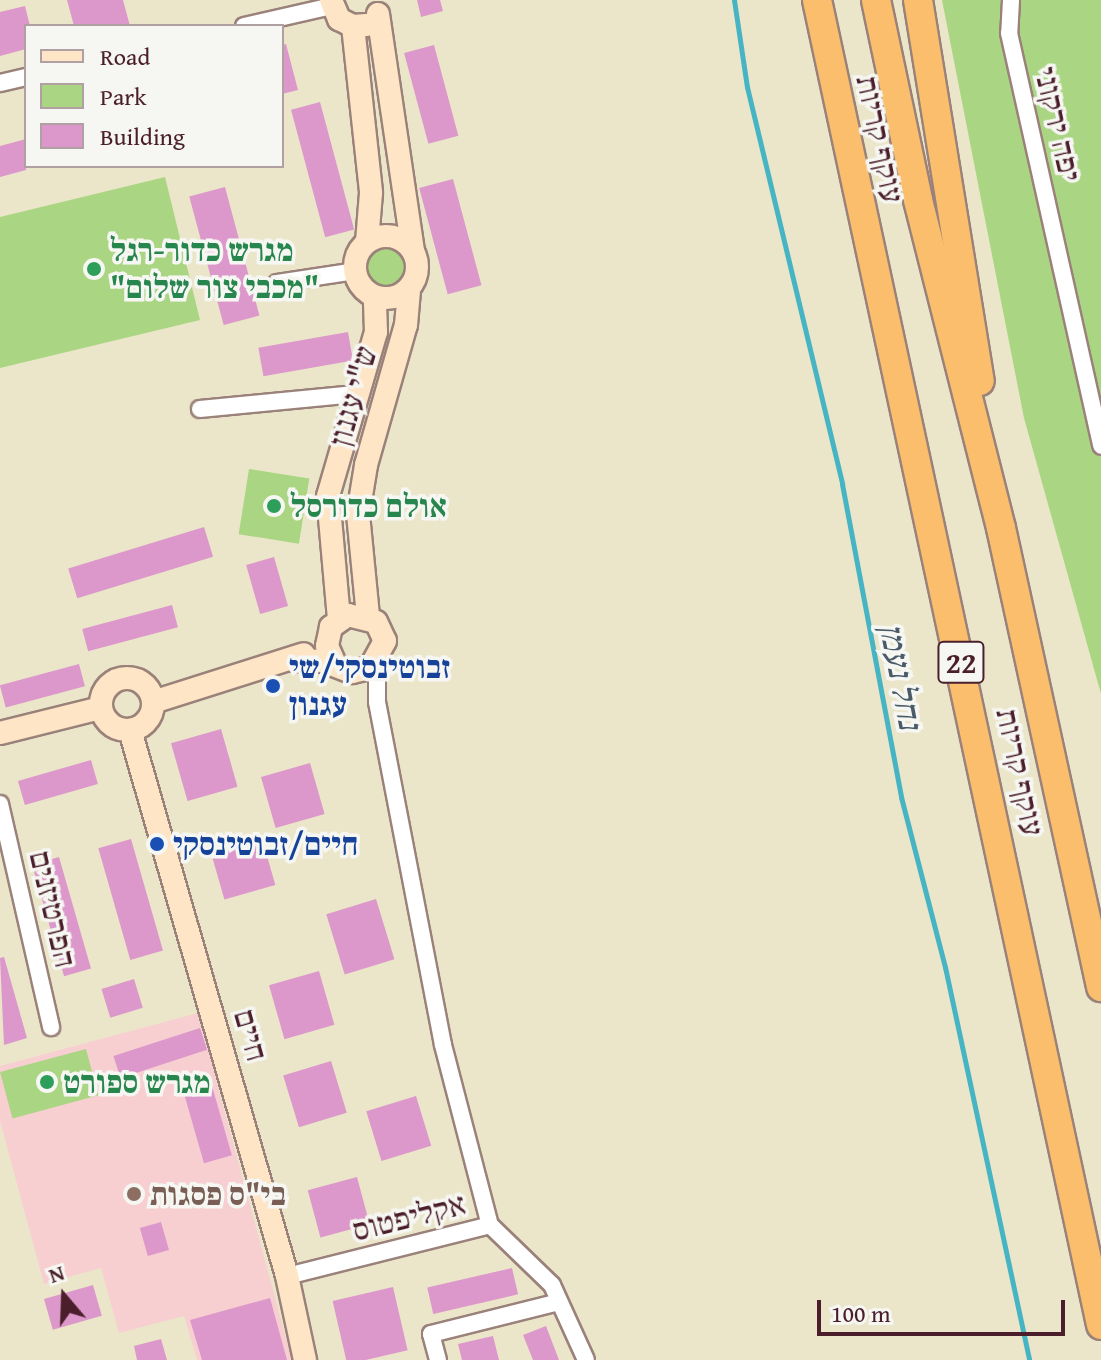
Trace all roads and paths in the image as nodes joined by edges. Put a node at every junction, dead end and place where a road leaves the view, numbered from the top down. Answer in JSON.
{"nodes":[{"id":1,"x":817,"y":0,"type":"edge"},
{"id":2,"x":876,"y":0,"type":"edge"},
{"id":3,"x":918,"y":0,"type":"edge"},
{"id":4,"x":1011,"y":0,"type":"edge"},
{"id":5,"x":332,"y":3,"type":"edge"},
{"id":6,"x":380,"y":7,"type":"edge"},
{"id":7,"x":252,"y":24,"type":"edge"},
{"id":8,"x":353,"y":26,"type":"junction"},
{"id":9,"x":24,"y":77,"type":"edge"},
{"id":10,"x":0,"y":83,"type":"edge"},
{"id":11,"x":367,"y":242,"type":"junction"},
{"id":12,"x":413,"y":251,"type":"junction"},
{"id":13,"x":355,"y":271,"type":"junction"},
{"id":14,"x":277,"y":283,"type":"dead end"},
{"id":15,"x":409,"y":289,"type":"junction"},
{"id":16,"x":375,"y":297,"type":"junction"},
{"id":17,"x":355,"y":394,"type":"junction"},
{"id":18,"x":200,"y":409,"type":"dead end"},
{"id":19,"x":1101,"y":446,"type":"edge"},
{"id":20,"x":1001,"y":528,"type":"junction"},
{"id":21,"x":368,"y":616,"type":"junction"},
{"id":22,"x":333,"y":628,"type":"junction"},
{"id":23,"x":293,"y":660,"type":"junction"},
{"id":24,"x":377,"y":662,"type":"junction"},
{"id":25,"x":344,"y":668,"type":"junction"},
{"id":26,"x":153,"y":702,"type":"junction"},
{"id":27,"x":377,"y":702,"type":"junction"},
{"id":28,"x":100,"y":708,"type":"junction"},
{"id":29,"x":130,"y":730,"type":"junction"},
{"id":30,"x":0,"y":733,"type":"edge"},
{"id":31,"x":0,"y":804,"type":"edge"},
{"id":32,"x":1101,"y":987,"type":"edge"},
{"id":33,"x":51,"y":1027,"type":"dead end"},
{"id":34,"x":490,"y":1225,"type":"junction"},
{"id":35,"x":287,"y":1276,"type":"junction"},
{"id":36,"x":559,"y":1302,"type":"junction"},
{"id":37,"x":1101,"y":1325,"type":"edge"},
{"id":38,"x":305,"y":1360,"type":"edge"},
{"id":39,"x":438,"y":1360,"type":"edge"},
{"id":40,"x":586,"y":1360,"type":"edge"}],
"edges":[{"from":1,"to":37,"type":"highway","name":"עוקף קריות","number":"22"},
{"from":2,"to":20,"type":"highway","name":"עוקף קריות","number":"22"},
{"from":3,"to":20,"type":"highway"},
{"from":4,"to":19,"type":"street","name":"יפה ירקוני"},
{"from":5,"to":7,"type":"street"},
{"from":5,"to":8,"type":"street"},
{"from":6,"to":8,"type":"street"},
{"from":6,"to":12,"type":"street"},
{"from":8,"to":11,"type":"street"},
{"from":9,"to":10,"type":"street"},
{"from":11,"to":12,"type":"street"},
{"from":11,"to":13,"type":"street"},
{"from":12,"to":15,"type":"street"},
{"from":13,"to":14,"type":"street"},
{"from":13,"to":16,"type":"street"},
{"from":15,"to":16,"type":"street"},
{"from":15,"to":21,"type":"street","name":"ש\"י עגנון"},
{"from":16,"to":17,"type":"street","name":"ש\"י עגנון"},
{"from":17,"to":18,"type":"street"},
{"from":17,"to":22,"type":"street","name":"ש\"י עגנון"},
{"from":20,"to":32,"type":"highway","name":"עוקף קריות","number":"22"},
{"from":21,"to":22,"type":"street"},
{"from":21,"to":24,"type":"street","name":"ש\"י עגנון"},
{"from":22,"to":23,"type":"street"},
{"from":22,"to":25,"type":"street","name":"ש\"י עגנון"},
{"from":23,"to":25,"type":"street"},
{"from":23,"to":26,"type":"street"},
{"from":24,"to":25,"type":"street"},
{"from":24,"to":27,"type":"street"},
{"from":25,"to":27,"type":"street"},
{"from":26,"to":28,"type":"street"},
{"from":26,"to":29,"type":"street"},
{"from":27,"to":34,"type":"street"},
{"from":28,"to":29,"type":"street"},
{"from":28,"to":30,"type":"street"},
{"from":29,"to":35,"type":"street","name":"חיים"},
{"from":31,"to":33,"type":"street","name":"הפרטיזנים"},
{"from":34,"to":35,"type":"street","name":"אקליפטוס"},
{"from":34,"to":36,"type":"street","name":"אקליפטוס"},
{"from":35,"to":38,"type":"street","name":"חיים"},
{"from":36,"to":39,"type":"street"},
{"from":36,"to":40,"type":"street","name":"אקליפטוס"}]}
